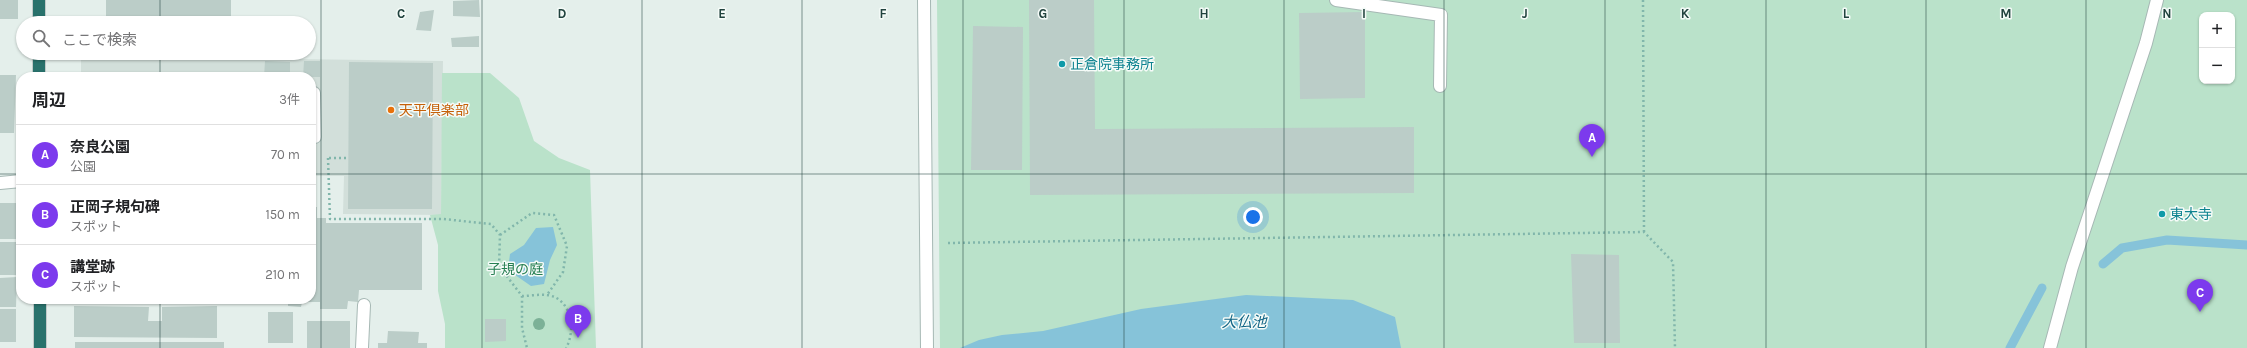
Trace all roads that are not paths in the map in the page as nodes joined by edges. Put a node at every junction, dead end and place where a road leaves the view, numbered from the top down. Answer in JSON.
{"nodes":[{"id":1,"x":39,"y":0,"type":"edge"},
{"id":2,"x":924,"y":0,"type":"edge"},
{"id":3,"x":1336,"y":0,"type":"edge"},
{"id":4,"x":2158,"y":0,"type":"edge"},
{"id":5,"x":39,"y":16,"type":"edge"},
{"id":6,"x":39,"y":60,"type":"edge"},
{"id":7,"x":39,"y":72,"type":"edge"},
{"id":8,"x":1440,"y":86,"type":"dead end"},
{"id":9,"x":16,"y":181,"type":"edge"},
{"id":10,"x":0,"y":183,"type":"edge"},
{"id":11,"x":40,"y":304,"type":"edge"},
{"id":12,"x":364,"y":305,"type":"dead end"},
{"id":13,"x":40,"y":348,"type":"edge"},
{"id":14,"x":362,"y":348,"type":"edge"},
{"id":15,"x":926,"y":348,"type":"edge"},
{"id":16,"x":2050,"y":348,"type":"edge"}],
"edges":[{"from":1,"to":5,"type":"highway"},
{"from":2,"to":15,"type":"street"},
{"from":3,"to":8,"type":"street"},
{"from":4,"to":16,"type":"street"},
{"from":6,"to":7,"type":"highway"},
{"from":9,"to":10,"type":"street"},
{"from":11,"to":13,"type":"highway"},
{"from":12,"to":14,"type":"street"}]}
